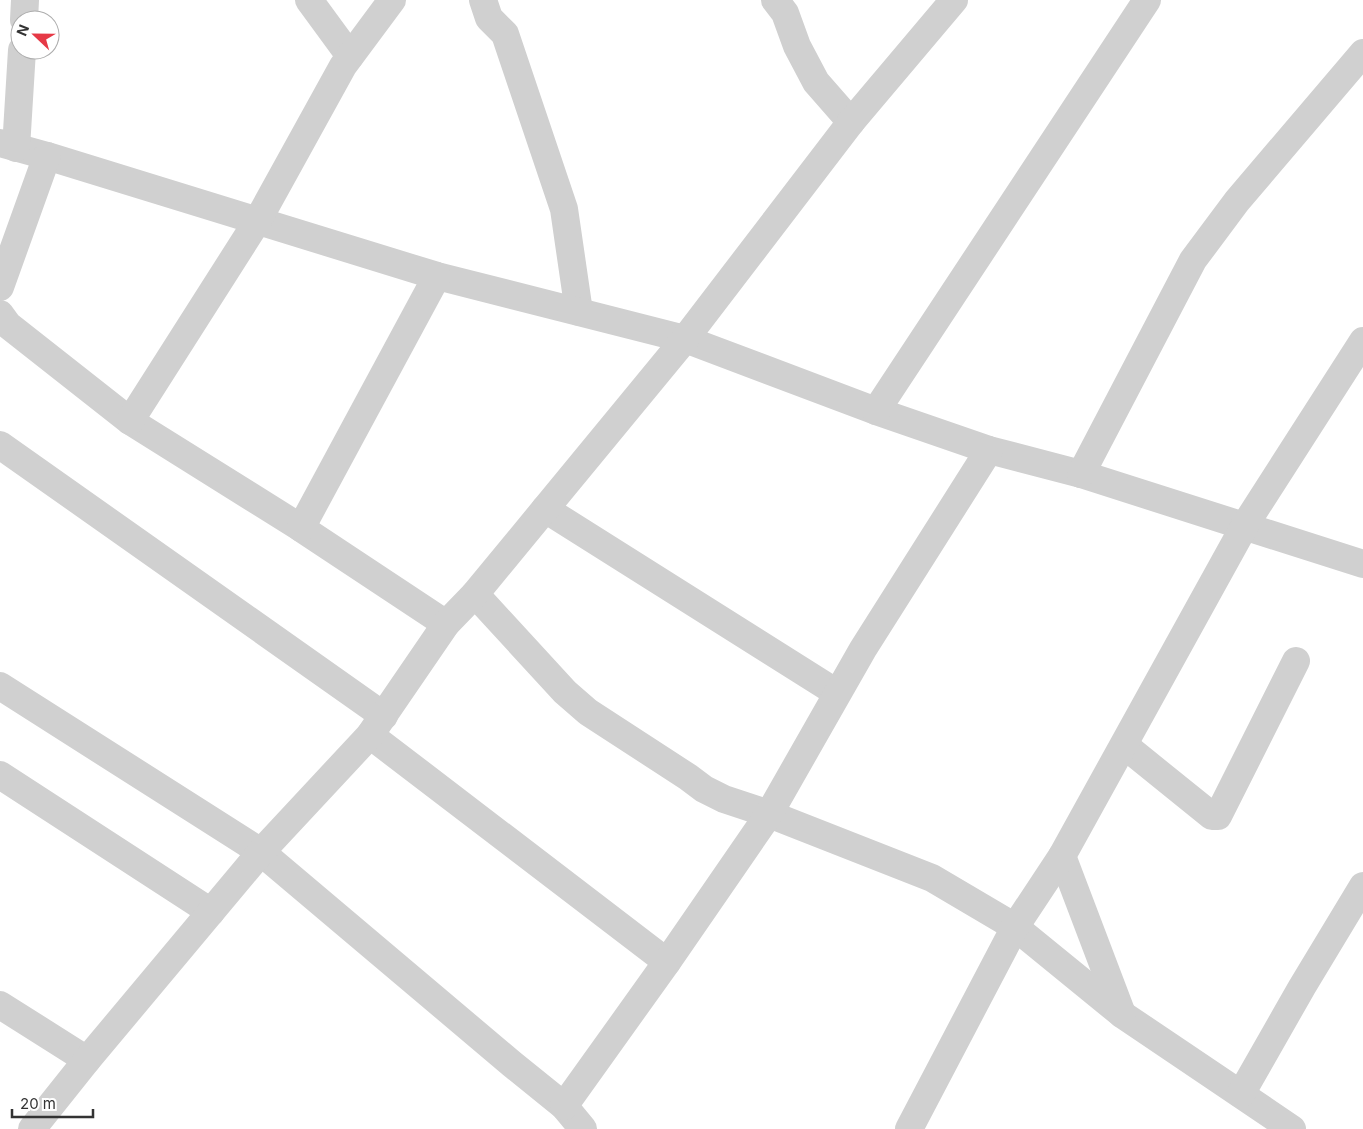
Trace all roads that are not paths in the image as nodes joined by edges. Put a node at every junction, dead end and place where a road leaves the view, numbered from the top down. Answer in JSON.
{"nodes":[{"id":1,"x":309,"y":0,"type":"edge"},
{"id":2,"x":392,"y":0,"type":"edge"},
{"id":3,"x":483,"y":0,"type":"edge"},
{"id":4,"x":775,"y":0,"type":"edge"},
{"id":5,"x":954,"y":0,"type":"edge"},
{"id":6,"x":1147,"y":0,"type":"edge"},
{"id":7,"x":1363,"y":53,"type":"edge"},
{"id":8,"x":350,"y":56,"type":"junction"},
{"id":9,"x":21,"y":60,"type":"edge"},
{"id":10,"x":851,"y":122,"type":"junction"},
{"id":11,"x":8,"y":146,"type":"edge"},
{"id":12,"x":47,"y":156,"type":"junction"},
{"id":13,"x":258,"y":220,"type":"junction"},
{"id":14,"x":437,"y":276,"type":"junction"},
{"id":15,"x":0,"y":287,"type":"edge"},
{"id":16,"x":579,"y":312,"type":"junction"},
{"id":17,"x":0,"y":314,"type":"edge"},
{"id":18,"x":685,"y":339,"type":"junction"},
{"id":19,"x":1363,"y":341,"type":"edge"},
{"id":20,"x":876,"y":411,"type":"junction"},
{"id":21,"x":130,"y":421,"type":"junction"},
{"id":22,"x":0,"y":445,"type":"edge"},
{"id":23,"x":989,"y":450,"type":"junction"},
{"id":24,"x":1082,"y":474,"type":"junction"},
{"id":25,"x":545,"y":509,"type":"junction"},
{"id":26,"x":1245,"y":525,"type":"junction"},
{"id":27,"x":301,"y":528,"type":"junction"},
{"id":28,"x":1363,"y":564,"type":"edge"},
{"id":29,"x":475,"y":594,"type":"junction"},
{"id":30,"x":446,"y":624,"type":"junction"},
{"id":31,"x":1296,"y":661,"type":"dead end"},
{"id":32,"x":0,"y":686,"type":"edge"},
{"id":33,"x":837,"y":693,"type":"junction"},
{"id":34,"x":377,"y":725,"type":"junction"},
{"id":35,"x":1124,"y":745,"type":"junction"},
{"id":36,"x":0,"y":776,"type":"edge"},
{"id":37,"x":769,"y":814,"type":"junction"},
{"id":38,"x":261,"y":852,"type":"junction"},
{"id":39,"x":1062,"y":856,"type":"junction"},
{"id":40,"x":1363,"y":886,"type":"edge"},
{"id":41,"x":211,"y":912,"type":"junction"},
{"id":42,"x":1015,"y":926,"type":"junction"},
{"id":43,"x":667,"y":962,"type":"junction"},
{"id":44,"x":0,"y":1005,"type":"edge"},
{"id":45,"x":1123,"y":1015,"type":"junction"},
{"id":46,"x":87,"y":1060,"type":"junction"},
{"id":47,"x":1241,"y":1094,"type":"junction"},
{"id":48,"x":564,"y":1106,"type":"junction"},
{"id":49,"x":32,"y":1129,"type":"edge"},
{"id":50,"x":583,"y":1129,"type":"edge"},
{"id":51,"x":909,"y":1129,"type":"edge"},
{"id":52,"x":1292,"y":1129,"type":"edge"}],
"edges":[{"from":1,"to":8,"type":"street"},
{"from":2,"to":8,"type":"street"},
{"from":3,"to":16,"type":"street"},
{"from":4,"to":10,"type":"street"},
{"from":5,"to":10,"type":"street"},
{"from":6,"to":20,"type":"street"},
{"from":7,"to":24,"type":"street"},
{"from":8,"to":13,"type":"street"},
{"from":9,"to":11,"type":"street"},
{"from":10,"to":18,"type":"street"},
{"from":11,"to":12,"type":"street"},
{"from":12,"to":13,"type":"street"},
{"from":12,"to":15,"type":"street"},
{"from":13,"to":14,"type":"street"},
{"from":13,"to":21,"type":"street"},
{"from":14,"to":16,"type":"street"},
{"from":14,"to":27,"type":"street"},
{"from":16,"to":18,"type":"street"},
{"from":17,"to":21,"type":"street"},
{"from":18,"to":20,"type":"street"},
{"from":18,"to":25,"type":"street"},
{"from":19,"to":26,"type":"street"},
{"from":20,"to":23,"type":"street"},
{"from":21,"to":27,"type":"street"},
{"from":22,"to":34,"type":"street"},
{"from":23,"to":24,"type":"street"},
{"from":23,"to":33,"type":"street"},
{"from":24,"to":26,"type":"street"},
{"from":25,"to":29,"type":"street"},
{"from":25,"to":33,"type":"street"},
{"from":26,"to":28,"type":"street"},
{"from":26,"to":35,"type":"street"},
{"from":27,"to":30,"type":"street"},
{"from":29,"to":30,"type":"street"},
{"from":29,"to":37,"type":"street"},
{"from":30,"to":34,"type":"street"},
{"from":31,"to":35,"type":"street"},
{"from":32,"to":38,"type":"street"},
{"from":33,"to":37,"type":"street"},
{"from":34,"to":38,"type":"street"},
{"from":34,"to":43,"type":"street"},
{"from":35,"to":39,"type":"street"},
{"from":36,"to":41,"type":"street"},
{"from":37,"to":42,"type":"street"},
{"from":37,"to":43,"type":"street"},
{"from":38,"to":41,"type":"street"},
{"from":38,"to":48,"type":"street"},
{"from":39,"to":42,"type":"street"},
{"from":39,"to":45,"type":"street"},
{"from":40,"to":47,"type":"street"},
{"from":41,"to":46,"type":"street"},
{"from":42,"to":45,"type":"street"},
{"from":42,"to":51,"type":"street"},
{"from":43,"to":48,"type":"street"},
{"from":44,"to":46,"type":"street"},
{"from":45,"to":47,"type":"street"},
{"from":46,"to":49,"type":"street"},
{"from":47,"to":52,"type":"street"},
{"from":48,"to":50,"type":"street"}]}
